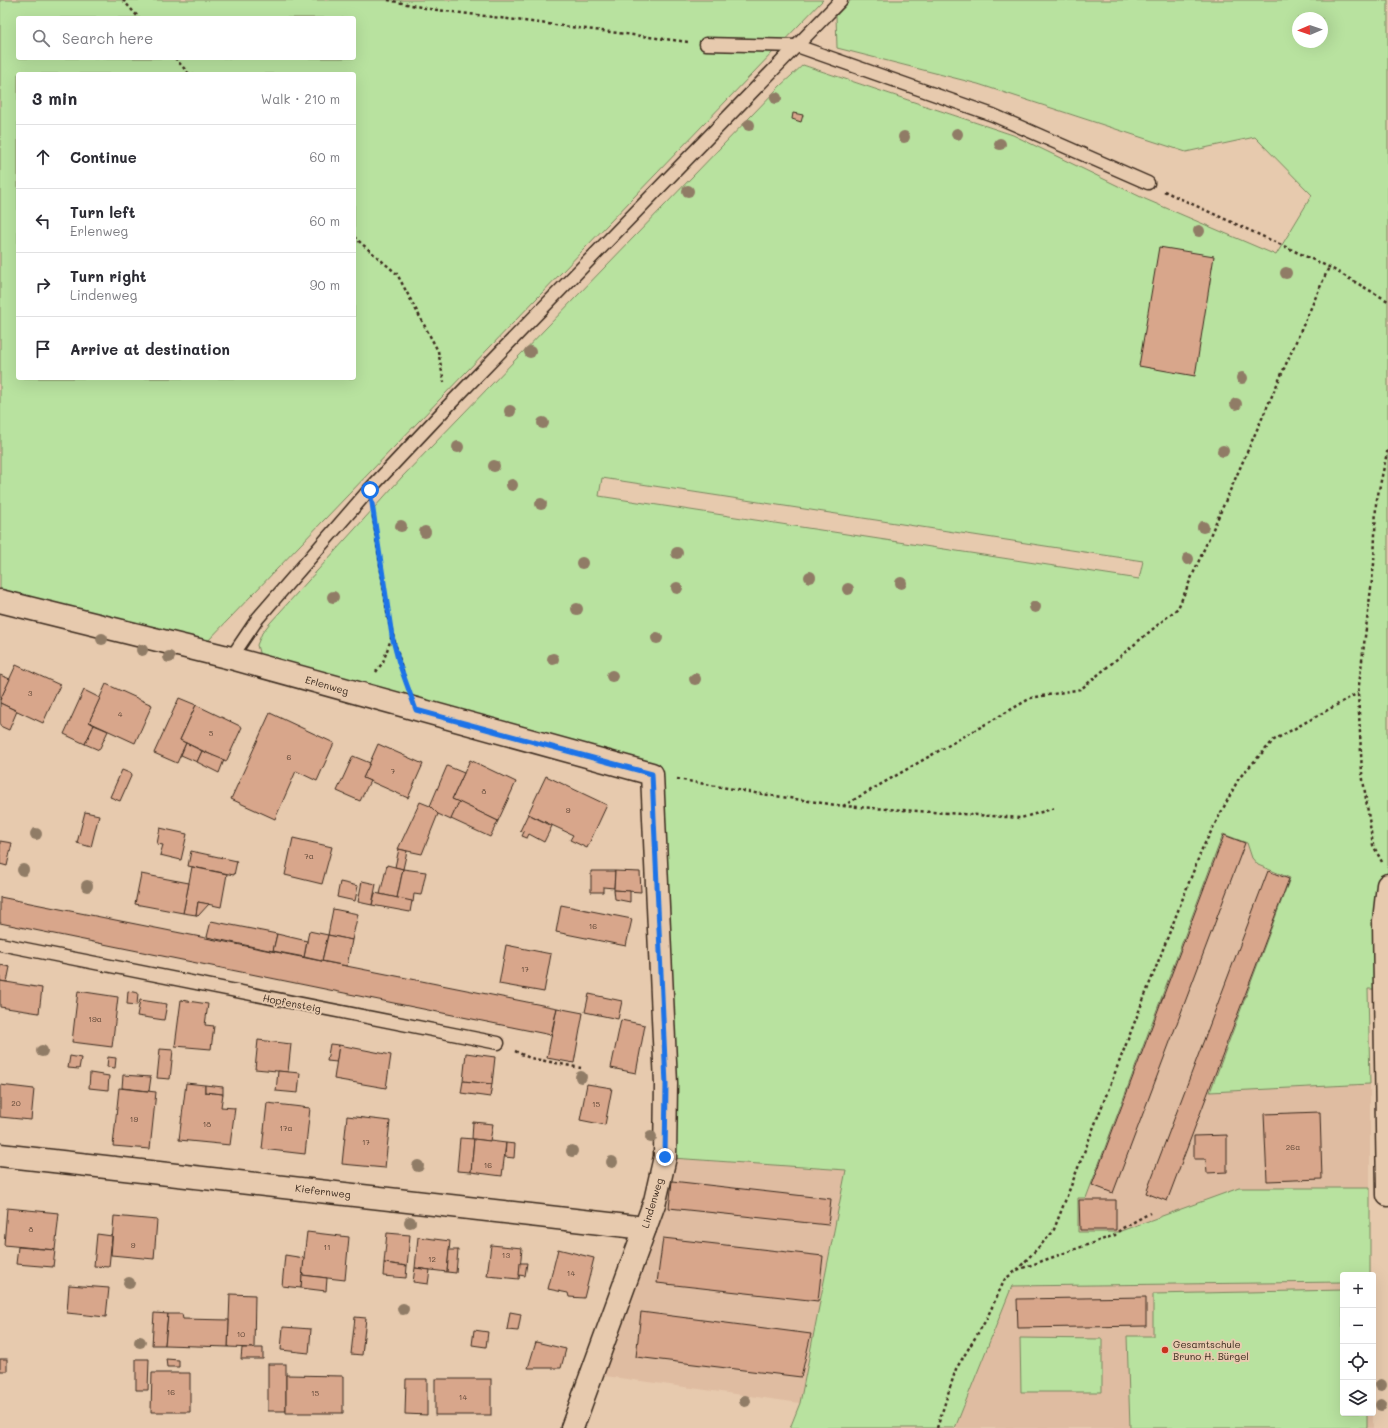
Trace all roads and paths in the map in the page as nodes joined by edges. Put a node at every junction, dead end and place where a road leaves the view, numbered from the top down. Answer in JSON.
{"nodes":[{"id":1,"x":123,"y":0,"type":"edge"},
{"id":2,"x":388,"y":0,"type":"edge"},
{"id":3,"x":841,"y":0,"type":"edge"},
{"id":4,"x":137,"y":16,"type":"edge"},
{"id":5,"x":706,"y":44,"type":"joint"},
{"id":6,"x":798,"y":46,"type":"junction"},
{"id":7,"x":177,"y":60,"type":"edge"},
{"id":8,"x":187,"y":72,"type":"edge"},
{"id":9,"x":1148,"y":183,"type":"joint"},
{"id":10,"x":356,"y":239,"type":"edge"},
{"id":11,"x":1329,"y":266,"type":"junction"},
{"id":12,"x":1388,"y":301,"type":"edge"},
{"id":13,"x":448,"y":406,"type":"junction"},
{"id":14,"x":1388,"y":448,"type":"edge"},
{"id":15,"x":370,"y":490,"type":"junction"},
{"id":16,"x":0,"y":600,"type":"edge"},
{"id":17,"x":392,"y":636,"type":"junction"},
{"id":18,"x":231,"y":658,"type":"junction"},
{"id":19,"x":353,"y":692,"type":"junction"},
{"id":20,"x":1358,"y":693,"type":"junction"},
{"id":21,"x":416,"y":710,"type":"junction"},
{"id":22,"x":652,"y":774,"type":"junction"},
{"id":23,"x":843,"y":806,"type":"junction"},
{"id":24,"x":1055,"y":808,"type":"dead end"},
{"id":25,"x":1386,"y":874,"type":"edge"},
{"id":26,"x":0,"y":944,"type":"edge"},
{"id":27,"x":498,"y":1044,"type":"joint"},
{"id":28,"x":581,"y":1068,"type":"dead end"},
{"id":29,"x":0,"y":1156,"type":"edge"},
{"id":30,"x":1388,"y":1195,"type":"edge"},
{"id":31,"x":1150,"y":1213,"type":"dead end"},
{"id":32,"x":645,"y":1228,"type":"junction"},
{"id":33,"x":1017,"y":1270,"type":"junction"},
{"id":34,"x":572,"y":1428,"type":"edge"},
{"id":35,"x":937,"y":1428,"type":"edge"}],
"edges":[{"from":1,"to":4,"type":"path"},
{"from":2,"to":5,"type":"path"},
{"from":3,"to":6,"type":"lane"},
{"from":5,"to":6,"type":"lane"},
{"from":6,"to":9,"type":"lane"},
{"from":6,"to":13,"type":"lane"},
{"from":7,"to":8,"type":"path"},
{"from":9,"to":11,"type":"path"},
{"from":10,"to":13,"type":"path"},
{"from":11,"to":12,"type":"path"},
{"from":11,"to":23,"type":"path"},
{"from":13,"to":15,"type":"lane"},
{"from":14,"to":20,"type":"path"},
{"from":15,"to":17,"type":"path"},
{"from":15,"to":18,"type":"lane"},
{"from":16,"to":18,"type":"street","name":"Erlenweg"},
{"from":17,"to":19,"type":"path"},
{"from":17,"to":21,"type":"path"},
{"from":18,"to":19,"type":"street","name":"Erlenweg"},
{"from":19,"to":21,"type":"street","name":"Erlenweg"},
{"from":20,"to":25,"type":"path"},
{"from":20,"to":33,"type":"path"},
{"from":21,"to":22,"type":"street","name":"Erlenweg"},
{"from":22,"to":23,"type":"path"},
{"from":22,"to":32,"type":"street","name":"Lindenweg"},
{"from":23,"to":24,"type":"path"},
{"from":25,"to":30,"type":"street"},
{"from":26,"to":27,"type":"lane","name":"Hopfensteig"},
{"from":27,"to":28,"type":"path"},
{"from":29,"to":32,"type":"street","name":"Kiefernweg"},
{"from":31,"to":33,"type":"path"},
{"from":32,"to":34,"type":"street","name":"Lindenweg"},
{"from":33,"to":35,"type":"path"}]}
